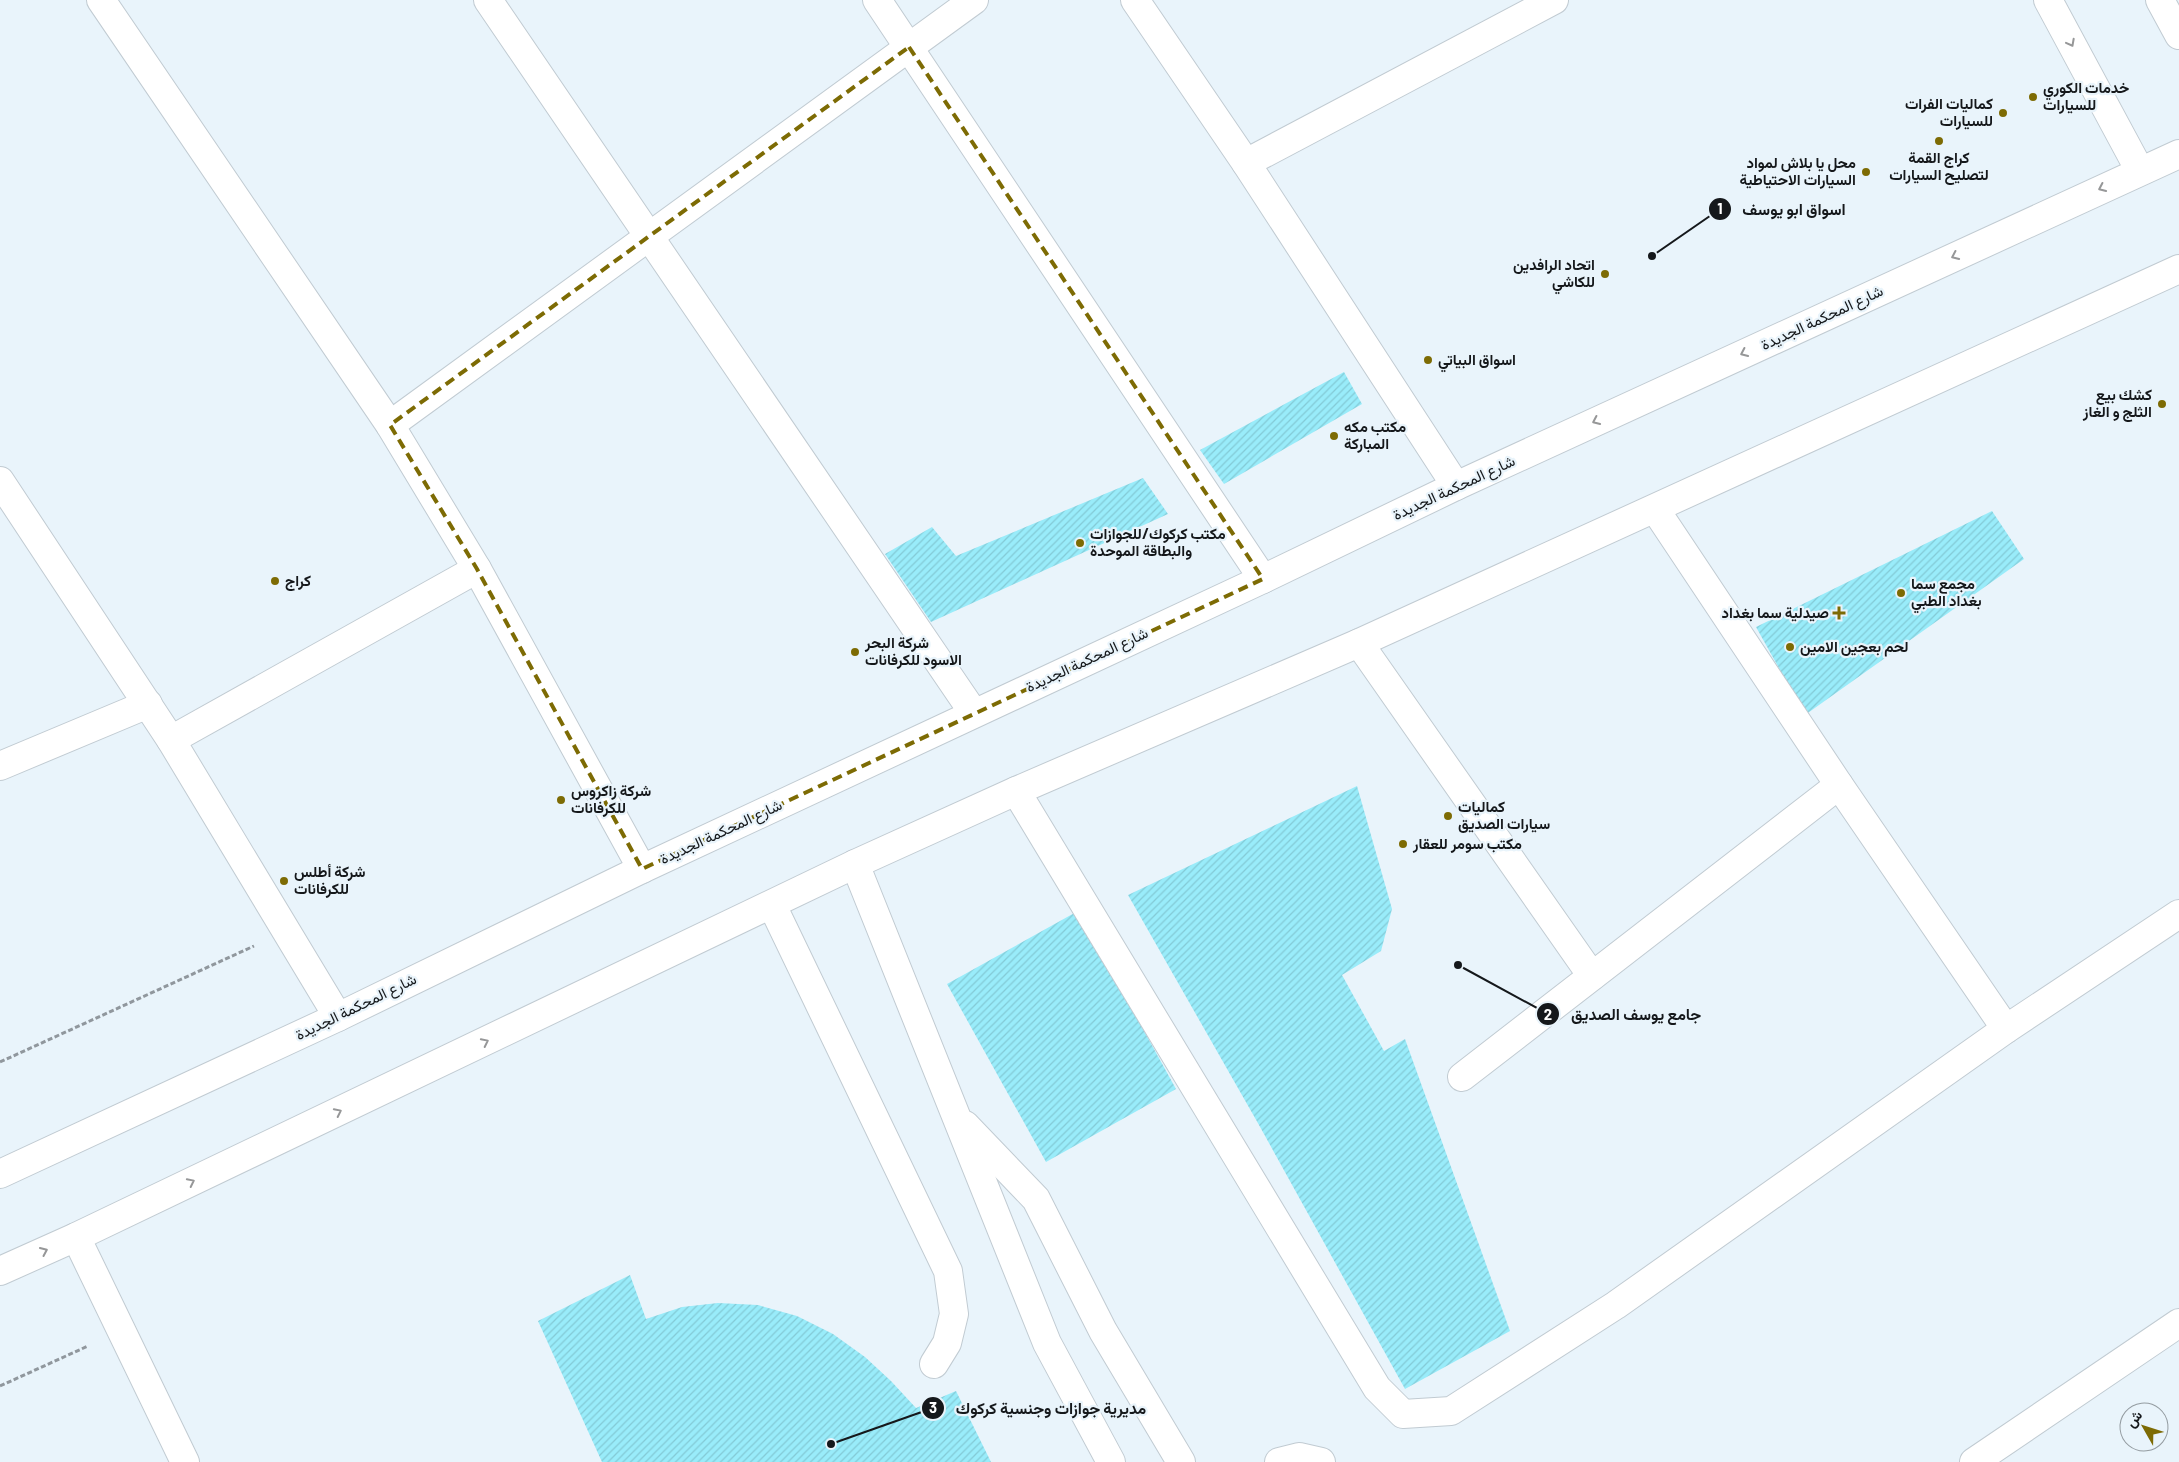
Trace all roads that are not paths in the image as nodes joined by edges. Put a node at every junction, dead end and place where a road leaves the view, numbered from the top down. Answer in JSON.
{"nodes":[{"id":1,"x":101,"y":0,"type":"edge"},
{"id":2,"x":488,"y":0,"type":"edge"},
{"id":3,"x":877,"y":0,"type":"edge"},
{"id":4,"x":974,"y":0,"type":"edge"},
{"id":5,"x":1135,"y":0,"type":"edge"},
{"id":6,"x":2048,"y":0,"type":"edge"},
{"id":7,"x":2160,"y":0,"type":"edge"},
{"id":8,"x":1548,"y":1,"type":"edge"},
{"id":9,"x":2179,"y":36,"type":"edge"},
{"id":10,"x":909,"y":47,"type":"junction"},
{"id":11,"x":2179,"y":154,"type":"edge"},
{"id":12,"x":1246,"y":163,"type":"junction"},
{"id":13,"x":2140,"y":171,"type":"junction"},
{"id":14,"x":648,"y":237,"type":"junction"},
{"id":15,"x":2177,"y":275,"type":"edge"},
{"id":16,"x":390,"y":425,"type":"junction"},
{"id":17,"x":0,"y":481,"type":"edge"},
{"id":18,"x":1456,"y":486,"type":"junction"},
{"id":19,"x":1656,"y":509,"type":"junction"},
{"id":20,"x":477,"y":569,"type":"junction"},
{"id":21,"x":1263,"y":579,"type":"junction"},
{"id":22,"x":1359,"y":643,"type":"junction"},
{"id":23,"x":148,"y":704,"type":"junction"},
{"id":24,"x":974,"y":712,"type":"junction"},
{"id":25,"x":171,"y":740,"type":"junction"},
{"id":26,"x":0,"y":766,"type":"edge"},
{"id":27,"x":1839,"y":785,"type":"junction"},
{"id":28,"x":1016,"y":791,"type":"junction"},
{"id":29,"x":855,"y":864,"type":"junction"},
{"id":30,"x":642,"y":868,"type":"junction"},
{"id":31,"x":772,"y":905,"type":"junction"},
{"id":32,"x":2179,"y":914,"type":"edge"},
{"id":33,"x":1592,"y":976,"type":"junction"},
{"id":34,"x":338,"y":1017,"type":"junction"},
{"id":35,"x":2006,"y":1029,"type":"junction"},
{"id":36,"x":1462,"y":1076,"type":"dead end"},
{"id":37,"x":954,"y":1113,"type":"junction"},
{"id":38,"x":0,"y":1174,"type":"edge"},
{"id":39,"x":76,"y":1237,"type":"junction"},
{"id":40,"x":0,"y":1271,"type":"edge"},
{"id":41,"x":2179,"y":1323,"type":"edge"},
{"id":42,"x":934,"y":1364,"type":"dead end"},
{"id":43,"x":185,"y":1462,"type":"edge"},
{"id":44,"x":1111,"y":1462,"type":"edge"},
{"id":45,"x":1181,"y":1462,"type":"edge"},
{"id":46,"x":1279,"y":1462,"type":"edge"},
{"id":47,"x":1321,"y":1462,"type":"edge"},
{"id":48,"x":1974,"y":1462,"type":"edge"}],
"edges":[{"from":1,"to":16,"type":"street"},
{"from":2,"to":14,"type":"street"},
{"from":3,"to":10,"type":"street"},
{"from":4,"to":10,"type":"street"},
{"from":5,"to":12,"type":"street"},
{"from":6,"to":13,"type":"street","one_way":true},
{"from":7,"to":9,"type":"street"},
{"from":8,"to":12,"type":"street"},
{"from":10,"to":14,"type":"street"},
{"from":10,"to":21,"type":"street"},
{"from":11,"to":13,"type":"street","name":"شارع المحكمة الجديدة"},
{"from":12,"to":18,"type":"street"},
{"from":13,"to":18,"type":"street","name":"شارع المحكمة الجديدة","one_way":true},
{"from":14,"to":16,"type":"street"},
{"from":14,"to":24,"type":"street"},
{"from":15,"to":19,"type":"street"},
{"from":16,"to":20,"type":"street"},
{"from":17,"to":23,"type":"street"},
{"from":18,"to":21,"type":"street","name":"شارع المحكمة الجديدة"},
{"from":19,"to":22,"type":"street"},
{"from":19,"to":27,"type":"street"},
{"from":20,"to":25,"type":"street"},
{"from":20,"to":30,"type":"street"},
{"from":21,"to":24,"type":"street","name":"شارع المحكمة الجديدة"},
{"from":22,"to":28,"type":"street"},
{"from":22,"to":33,"type":"street"},
{"from":23,"to":25,"type":"street"},
{"from":23,"to":26,"type":"street"},
{"from":24,"to":30,"type":"street","name":"شارع المحكمة الجديدة"},
{"from":25,"to":34,"type":"street"},
{"from":27,"to":33,"type":"street"},
{"from":27,"to":35,"type":"street"},
{"from":28,"to":29,"type":"street"},
{"from":28,"to":35,"type":"street"},
{"from":29,"to":31,"type":"street"},
{"from":29,"to":37,"type":"street"},
{"from":30,"to":34,"type":"street","name":"شارع المحكمة الجديدة"},
{"from":39,"to":31,"type":"street","one_way":true},
{"from":31,"to":42,"type":"street"},
{"from":32,"to":35,"type":"street"},
{"from":33,"to":36,"type":"street"},
{"from":34,"to":38,"type":"street","name":"شارع المحكمة الجديدة"},
{"from":37,"to":44,"type":"street"},
{"from":37,"to":45,"type":"street"},
{"from":40,"to":39,"type":"street","one_way":true},
{"from":39,"to":43,"type":"street"},
{"from":41,"to":48,"type":"street"},
{"from":46,"to":47,"type":"street"}]}
